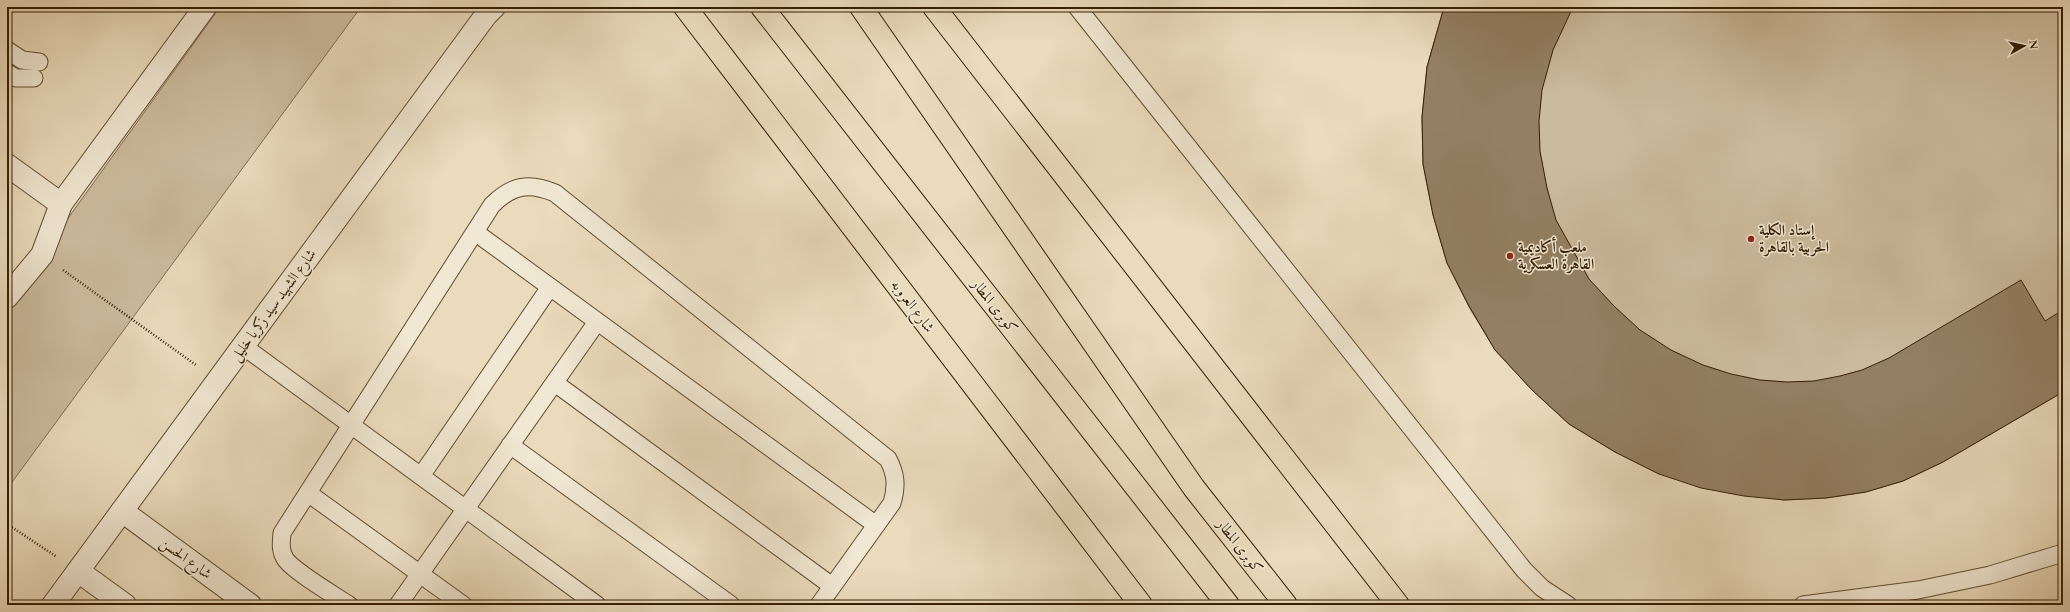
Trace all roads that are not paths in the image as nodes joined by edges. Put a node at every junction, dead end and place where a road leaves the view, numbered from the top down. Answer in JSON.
{"nodes":[{"id":1,"x":205,"y":7,"type":"edge"},
{"id":2,"x":684,"y":7,"type":"edge"},
{"id":3,"x":762,"y":7,"type":"edge"},
{"id":4,"x":861,"y":7,"type":"edge"},
{"id":5,"x":934,"y":7,"type":"edge"},
{"id":6,"x":1077,"y":7,"type":"edge"},
{"id":7,"x":490,"y":10,"type":"edge"},
{"id":8,"x":7,"y":50,"type":"edge"},
{"id":9,"x":39,"y":62,"type":"dead end"},
{"id":10,"x":7,"y":73,"type":"edge"},
{"id":11,"x":34,"y":78,"type":"dead end"},
{"id":12,"x":7,"y":165,"type":"edge"},
{"id":13,"x":61,"y":204,"type":"junction"},
{"id":14,"x":475,"y":232,"type":"junction"},
{"id":15,"x":550,"y":287,"type":"junction"},
{"id":16,"x":7,"y":297,"type":"edge"},
{"id":17,"x":597,"y":322,"type":"junction"},
{"id":18,"x":243,"y":346,"type":"junction"},
{"id":19,"x":555,"y":383,"type":"junction"},
{"id":20,"x":351,"y":425,"type":"junction"},
{"id":21,"x":510,"y":446,"type":"junction"},
{"id":22,"x":421,"y":476,"type":"junction"},
{"id":23,"x":308,"y":493,"type":"junction"},
{"id":24,"x":465,"y":509,"type":"junction"},
{"id":25,"x":122,"y":511,"type":"junction"},
{"id":26,"x":876,"y":525,"type":"junction"},
{"id":27,"x":2063,"y":553,"type":"edge"},
{"id":28,"x":78,"y":571,"type":"junction"},
{"id":29,"x":420,"y":574,"type":"junction"},
{"id":30,"x":832,"y":586,"type":"junction"},
{"id":31,"x":53,"y":605,"type":"edge"},
{"id":32,"x":125,"y":605,"type":"edge"},
{"id":33,"x":250,"y":605,"type":"edge"},
{"id":34,"x":349,"y":605,"type":"edge"},
{"id":35,"x":398,"y":605,"type":"edge"},
{"id":36,"x":463,"y":605,"type":"edge"},
{"id":37,"x":597,"y":605,"type":"edge"},
{"id":38,"x":731,"y":605,"type":"edge"},
{"id":39,"x":819,"y":605,"type":"edge"},
{"id":40,"x":1141,"y":605,"type":"edge"},
{"id":41,"x":1228,"y":605,"type":"edge"},
{"id":42,"x":1286,"y":605,"type":"edge"},
{"id":43,"x":1398,"y":605,"type":"edge"},
{"id":44,"x":1568,"y":605,"type":"edge"},
{"id":45,"x":1803,"y":605,"type":"edge"}],
"edges":[{"from":1,"to":13,"type":"street"},
{"from":2,"to":40,"type":"highway","name":"شارع العروبه"},
{"from":3,"to":41,"type":"highway","name":"كوبرى المطار"},
{"from":4,"to":42,"type":"highway","name":"كوبرى المطار"},
{"from":5,"to":43,"type":"highway"},
{"from":6,"to":44,"type":"lane"},
{"from":7,"to":18,"type":"street","name":"شارع الشهيد سيد زكريا خليل"},
{"from":8,"to":9,"type":"lane"},
{"from":10,"to":11,"type":"lane"},
{"from":12,"to":13,"type":"street"},
{"from":13,"to":16,"type":"street"},
{"from":14,"to":15,"type":"lane"},
{"from":14,"to":20,"type":"lane"},
{"from":14,"to":26,"type":"lane"},
{"from":15,"to":17,"type":"lane"},
{"from":15,"to":22,"type":"lane"},
{"from":17,"to":19,"type":"lane"},
{"from":17,"to":26,"type":"lane"},
{"from":18,"to":20,"type":"lane"},
{"from":18,"to":25,"type":"street","name":"شارع الشهيد سيد زكريا خليل"},
{"from":19,"to":21,"type":"lane"},
{"from":19,"to":30,"type":"lane"},
{"from":20,"to":22,"type":"lane"},
{"from":20,"to":23,"type":"lane"},
{"from":21,"to":24,"type":"lane"},
{"from":21,"to":38,"type":"lane"},
{"from":22,"to":24,"type":"lane"},
{"from":23,"to":29,"type":"lane"},
{"from":23,"to":34,"type":"lane"},
{"from":24,"to":29,"type":"lane"},
{"from":24,"to":37,"type":"lane"},
{"from":25,"to":28,"type":"street","name":"شارع الشهيد سيد زكريا خليل"},
{"from":25,"to":33,"type":"street","name":"شارع الحسن"},
{"from":26,"to":30,"type":"lane"},
{"from":27,"to":45,"type":"lane"},
{"from":28,"to":31,"type":"street","name":"شارع الشهيد سيد زكريا خليل"},
{"from":28,"to":32,"type":"street"},
{"from":29,"to":35,"type":"lane"},
{"from":29,"to":36,"type":"lane"},
{"from":30,"to":39,"type":"lane"}]}
